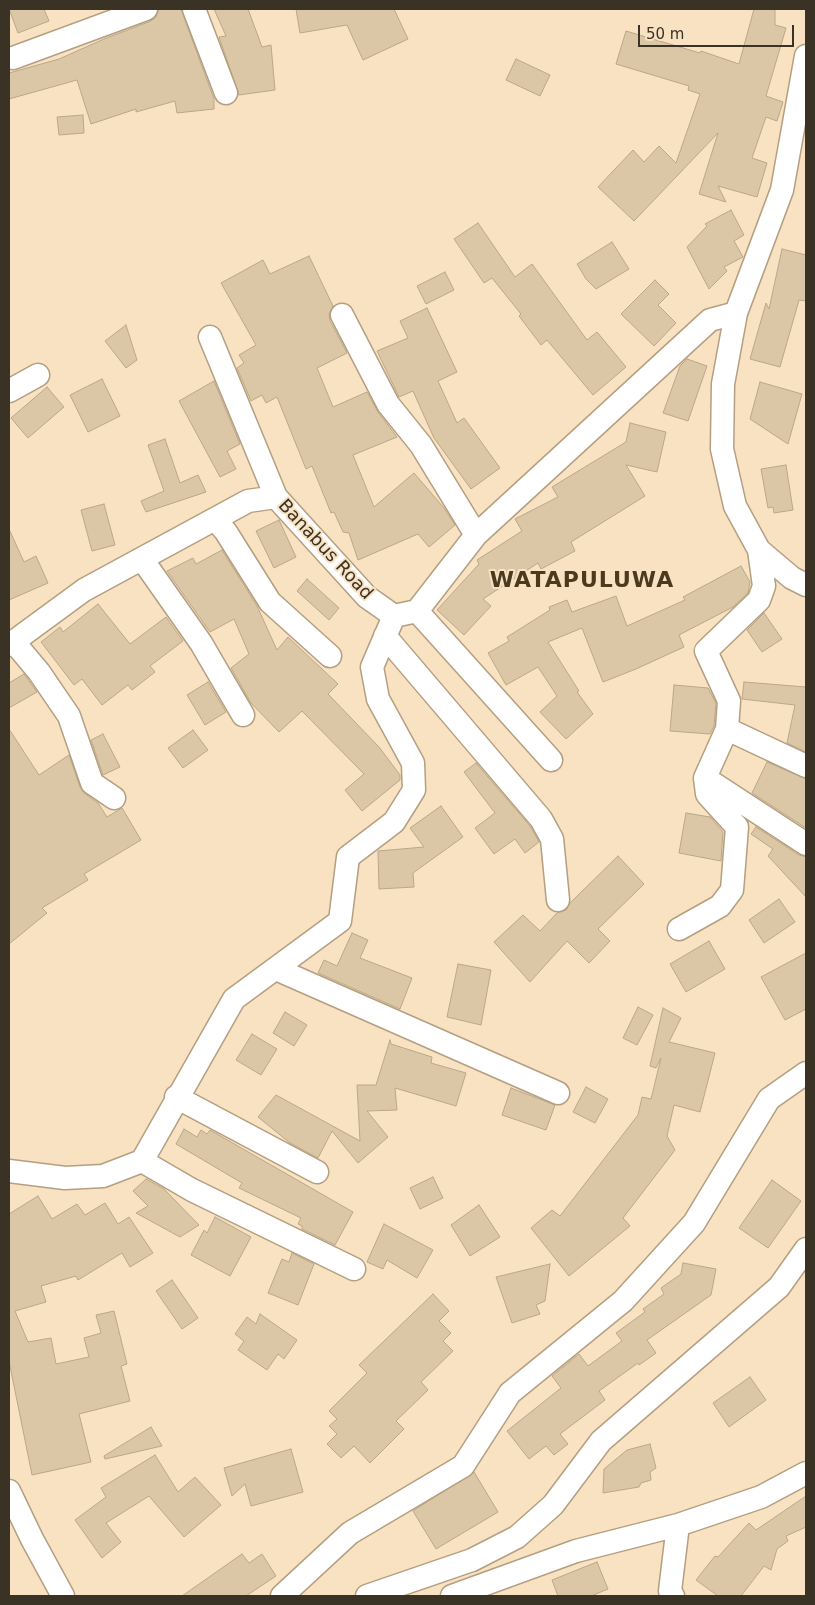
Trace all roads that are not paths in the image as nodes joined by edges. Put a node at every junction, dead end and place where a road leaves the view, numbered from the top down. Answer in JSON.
{"nodes":[{"id":1,"x":146,"y":9,"type":"edge"},
{"id":2,"x":194,"y":9,"type":"edge"},
{"id":3,"x":806,"y":56,"type":"edge"},
{"id":4,"x":13,"y":58,"type":"dead end"},
{"id":5,"x":226,"y":93,"type":"dead end"},
{"id":6,"x":736,"y":313,"type":"junction"},
{"id":7,"x":342,"y":314,"type":"dead end"},
{"id":8,"x":210,"y":337,"type":"dead end"},
{"id":9,"x":38,"y":375,"type":"dead end"},
{"id":10,"x":9,"y":391,"type":"edge"},
{"id":11,"x":276,"y":497,"type":"junction"},
{"id":12,"x":214,"y":519,"type":"junction"},
{"id":13,"x":476,"y":535,"type":"junction"},
{"id":14,"x":759,"y":550,"type":"junction"},
{"id":15,"x":142,"y":559,"type":"junction"},
{"id":16,"x":806,"y":585,"type":"edge"},
{"id":17,"x":417,"y":611,"type":"junction"},
{"id":18,"x":390,"y":626,"type":"junction"},
{"id":19,"x":11,"y":643,"type":"edge"},
{"id":20,"x":330,"y":656,"type":"dead end"},
{"id":21,"x":243,"y":715,"type":"dead end"},
{"id":22,"x":727,"y":729,"type":"junction"},
{"id":23,"x":551,"y":760,"type":"dead end"},
{"id":24,"x":806,"y":766,"type":"edge"},
{"id":25,"x":705,"y":778,"type":"junction"},
{"id":26,"x":114,"y":798,"type":"dead end"},
{"id":27,"x":806,"y":844,"type":"edge"},
{"id":28,"x":558,"y":900,"type":"dead end"},
{"id":29,"x":680,"y":929,"type":"dead end"},
{"id":30,"x":276,"y":969,"type":"junction"},
{"id":31,"x":806,"y":1073,"type":"edge"},
{"id":32,"x":558,"y":1093,"type":"dead end"},
{"id":33,"x":176,"y":1097,"type":"junction"},
{"id":34,"x":142,"y":1161,"type":"junction"},
{"id":35,"x":9,"y":1171,"type":"edge"},
{"id":36,"x":317,"y":1172,"type":"dead end"},
{"id":37,"x":806,"y":1249,"type":"edge"},
{"id":38,"x":354,"y":1269,"type":"dead end"},
{"id":39,"x":806,"y":1473,"type":"edge"},
{"id":40,"x":9,"y":1491,"type":"edge"},
{"id":41,"x":678,"y":1525,"type":"junction"},
{"id":42,"x":63,"y":1596,"type":"edge"},
{"id":43,"x":282,"y":1596,"type":"edge"},
{"id":44,"x":367,"y":1596,"type":"edge"},
{"id":45,"x":452,"y":1596,"type":"edge"},
{"id":46,"x":673,"y":1596,"type":"edge"}],
"edges":[{"from":1,"to":4,"type":"street"},
{"from":2,"to":5,"type":"street"},
{"from":3,"to":6,"type":"street"},
{"from":6,"to":13,"type":"street"},
{"from":6,"to":14,"type":"street"},
{"from":7,"to":13,"type":"street"},
{"from":8,"to":11,"type":"street"},
{"from":9,"to":10,"type":"street"},
{"from":11,"to":12,"type":"street","name":"Banabus Road"},
{"from":11,"to":18,"type":"street","name":"Banabus Road"},
{"from":12,"to":15,"type":"street","name":"Banabus Road"},
{"from":12,"to":20,"type":"street"},
{"from":13,"to":17,"type":"street"},
{"from":14,"to":16,"type":"street"},
{"from":14,"to":22,"type":"street"},
{"from":15,"to":19,"type":"street","name":"Banabus Road"},
{"from":15,"to":21,"type":"street"},
{"from":17,"to":18,"type":"street"},
{"from":17,"to":23,"type":"street"},
{"from":18,"to":28,"type":"street","name":"Banabus Road"},
{"from":18,"to":30,"type":"street"},
{"from":19,"to":26,"type":"street"},
{"from":22,"to":24,"type":"street"},
{"from":22,"to":25,"type":"street"},
{"from":25,"to":27,"type":"street"},
{"from":25,"to":29,"type":"street"},
{"from":30,"to":32,"type":"street"},
{"from":30,"to":33,"type":"street"},
{"from":31,"to":43,"type":"street"},
{"from":33,"to":34,"type":"street"},
{"from":33,"to":36,"type":"street"},
{"from":34,"to":35,"type":"street"},
{"from":34,"to":38,"type":"street"},
{"from":37,"to":44,"type":"street"},
{"from":39,"to":41,"type":"street"},
{"from":40,"to":42,"type":"street"},
{"from":41,"to":45,"type":"street"},
{"from":41,"to":46,"type":"street"}]}
